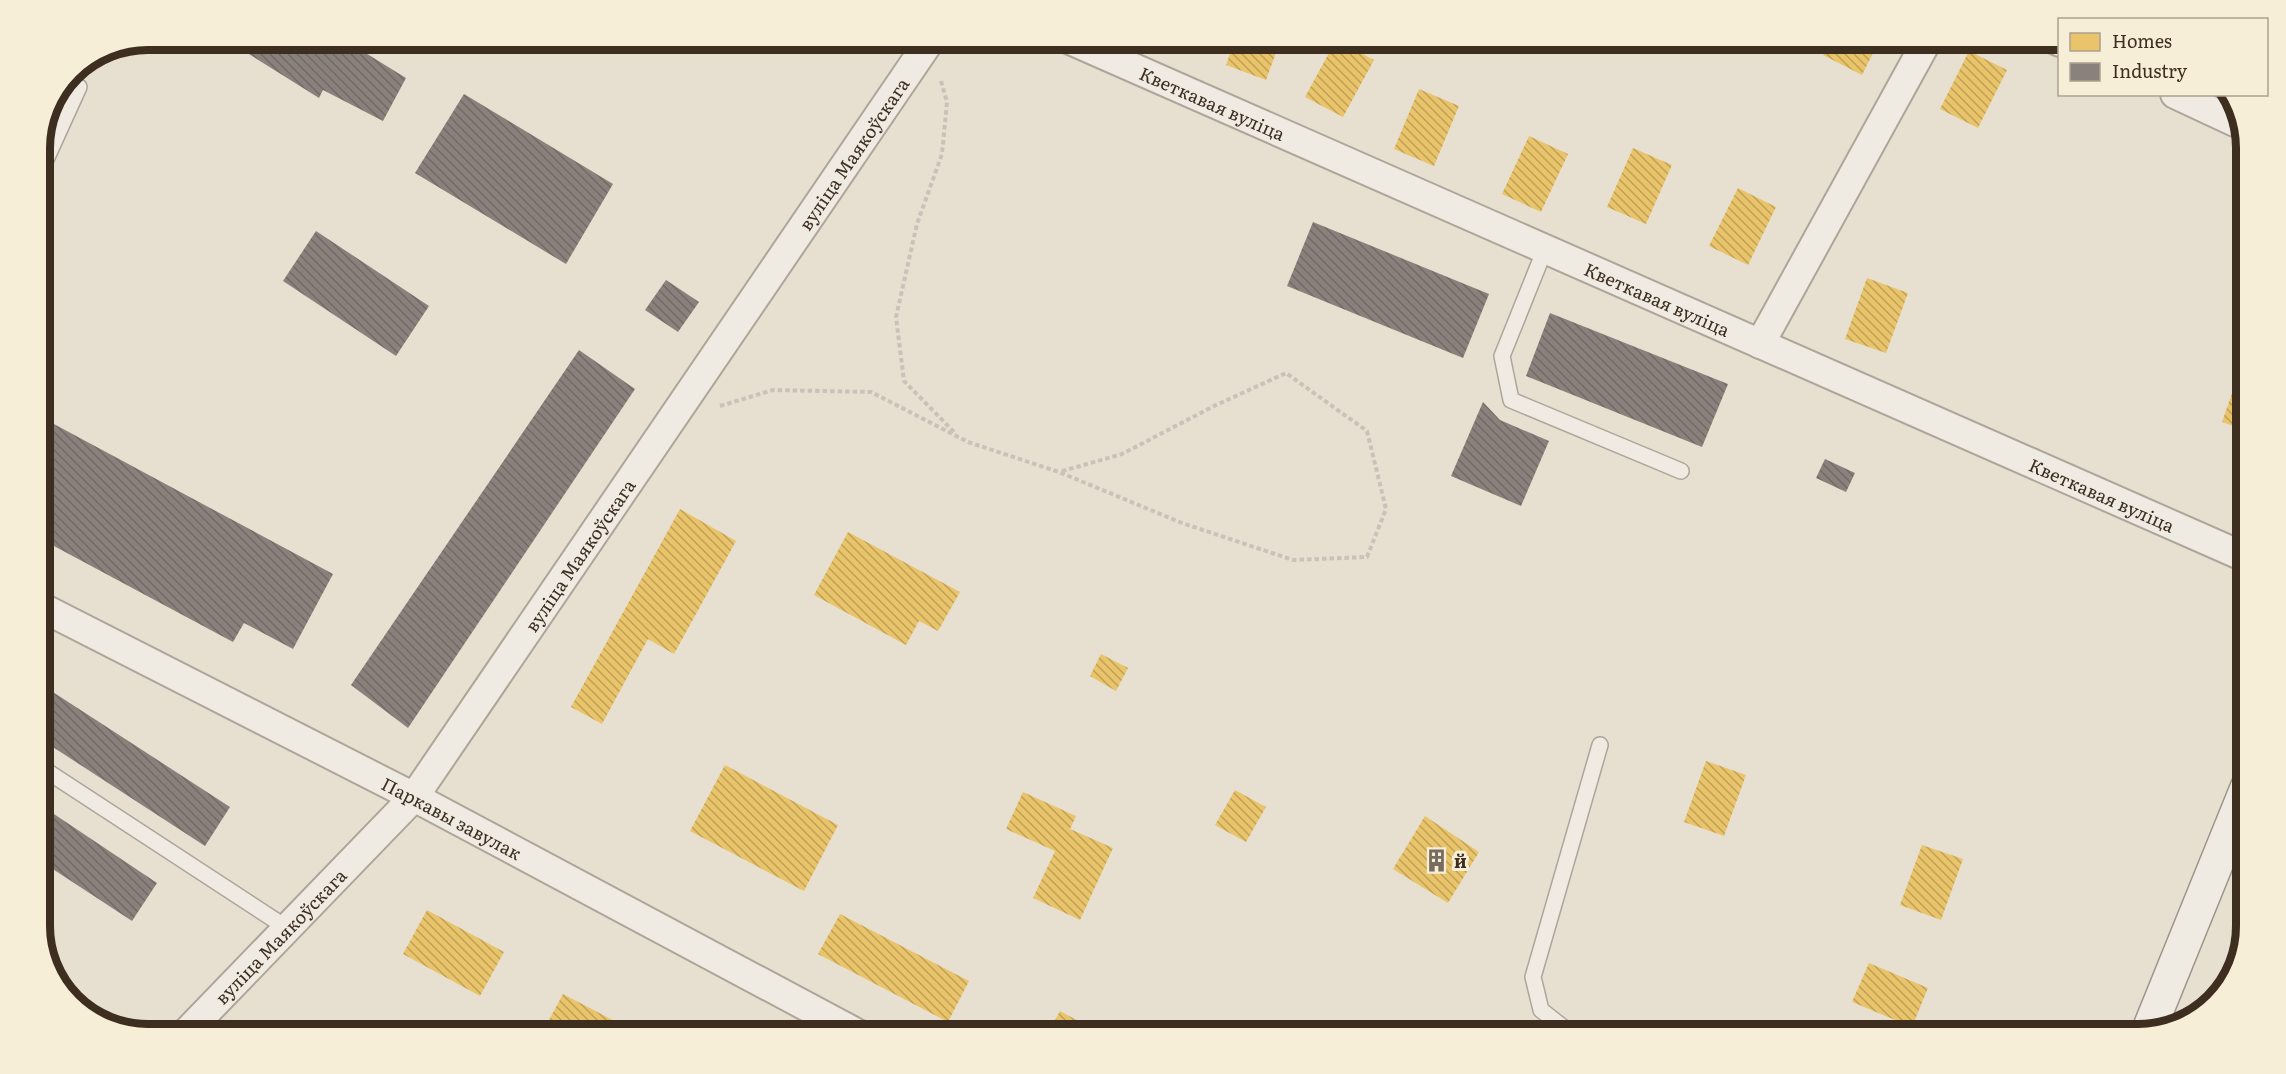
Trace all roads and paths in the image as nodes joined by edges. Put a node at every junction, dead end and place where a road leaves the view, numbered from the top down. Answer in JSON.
{"nodes":[{"id":1,"x":923,"y":50,"type":"edge"},
{"id":2,"x":933,"y":50,"type":"edge"},
{"id":3,"x":1093,"y":50,"type":"edge"},
{"id":4,"x":1922,"y":50,"type":"edge"},
{"id":5,"x":79,"y":87,"type":"dead end"},
{"id":6,"x":2179,"y":96,"type":"edge"},
{"id":7,"x":2233,"y":121,"type":"edge"},
{"id":8,"x":50,"y":152,"type":"edge"},
{"id":9,"x":1545,"y":249,"type":"junction"},
{"id":10,"x":1760,"y":344,"type":"junction"},
{"id":11,"x":671,"y":420,"type":"junction"},
{"id":12,"x":958,"y":437,"type":"junction"},
{"id":13,"x":1681,"y":471,"type":"dead end"},
{"id":14,"x":1059,"y":472,"type":"junction"},
{"id":15,"x":2236,"y":553,"type":"edge"},
{"id":16,"x":50,"y":612,"type":"edge"},
{"id":17,"x":1600,"y":745,"type":"dead end"},
{"id":18,"x":50,"y":773,"type":"edge"},
{"id":19,"x":414,"y":797,"type":"junction"},
{"id":20,"x":2236,"y":816,"type":"edge"},
{"id":21,"x":287,"y":928,"type":"junction"},
{"id":22,"x":195,"y":1024,"type":"edge"},
{"id":23,"x":839,"y":1024,"type":"edge"},
{"id":24,"x":1559,"y":1024,"type":"edge"},
{"id":25,"x":2151,"y":1024,"type":"edge"}],
"edges":[{"from":1,"to":11,"type":"street","name":"вуліца Маякоўскага"},
{"from":2,"to":12,"type":"path"},
{"from":3,"to":9,"type":"street","name":"Кветкавая вуліца"},
{"from":4,"to":10,"type":"street"},
{"from":5,"to":8,"type":"lane"},
{"from":6,"to":7,"type":"street"},
{"from":9,"to":10,"type":"street","name":"Кветкавая вуліца"},
{"from":9,"to":13,"type":"lane"},
{"from":10,"to":15,"type":"street","name":"Кветкавая вуліца"},
{"from":11,"to":12,"type":"path"},
{"from":11,"to":19,"type":"street","name":"вуліца Маякоўскага"},
{"from":12,"to":14,"type":"path"},
{"from":14,"to":14,"type":"path"},
{"from":16,"to":19,"type":"street","name":"Паркавы завулак"},
{"from":17,"to":24,"type":"lane"},
{"from":18,"to":21,"type":"lane"},
{"from":19,"to":21,"type":"street","name":"вуліца Маякоўскага"},
{"from":19,"to":23,"type":"street","name":"Паркавы завулак"},
{"from":20,"to":25,"type":"street"},
{"from":21,"to":22,"type":"street","name":"вуліца Маякоўскага"}]}
